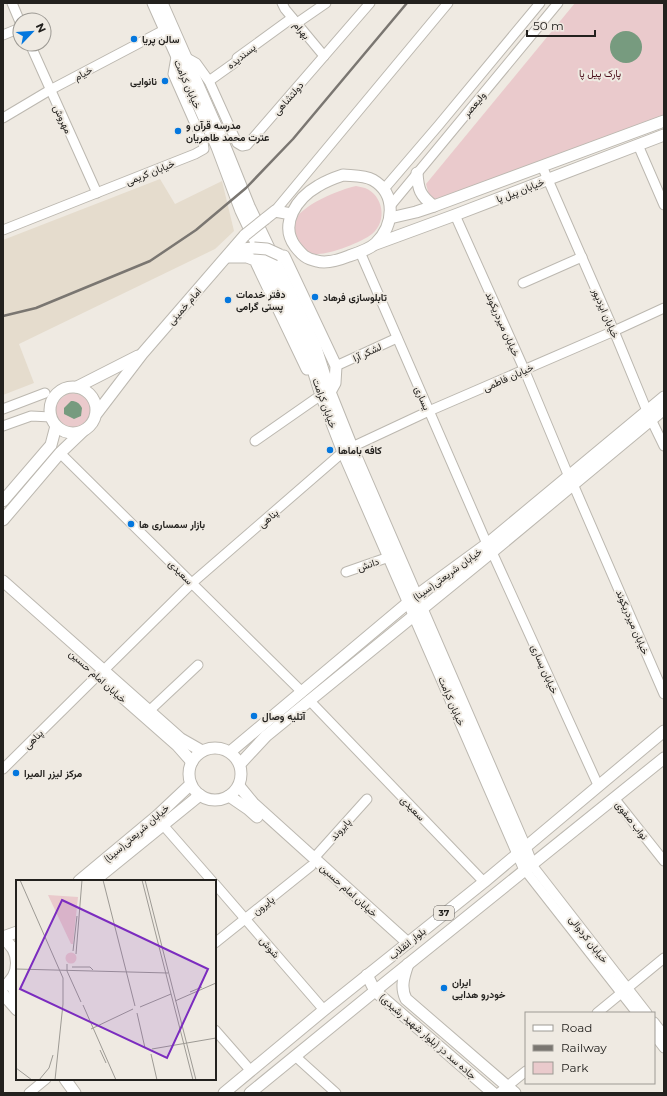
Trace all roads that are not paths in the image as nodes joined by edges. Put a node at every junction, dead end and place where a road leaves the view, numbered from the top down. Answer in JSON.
{"nodes":[{"id":1,"x":153,"y":3,"type":"edge"},
{"id":2,"x":162,"y":3,"type":"edge"},
{"id":3,"x":282,"y":3,"type":"edge"},
{"id":4,"x":326,"y":3,"type":"edge"},
{"id":5,"x":370,"y":3,"type":"edge"},
{"id":6,"x":448,"y":3,"type":"edge"},
{"id":7,"x":540,"y":3,"type":"edge"},
{"id":8,"x":558,"y":3,"type":"edge"},
{"id":9,"x":294,"y":20,"type":"junction"},
{"id":10,"x":164,"y":30,"type":"junction"},
{"id":11,"x":33,"y":52,"type":"edge"},
{"id":12,"x":324,"y":56,"type":"junction"},
{"id":13,"x":182,"y":57,"type":"junction"},
{"id":14,"x":209,"y":81,"type":"junction"},
{"id":15,"x":50,"y":90,"type":"junction"},
{"id":16,"x":3,"y":118,"type":"edge"},
{"id":17,"x":664,"y":121,"type":"edge"},
{"id":18,"x":664,"y":135,"type":"edge"},
{"id":19,"x":638,"y":145,"type":"junction"},
{"id":20,"x":542,"y":166,"type":"junction"},
{"id":21,"x":417,"y":173,"type":"junction"},
{"id":22,"x":548,"y":180,"type":"junction"},
{"id":23,"x":384,"y":189,"type":"junction"},
{"id":24,"x":97,"y":193,"type":"junction"},
{"id":25,"x":391,"y":205,"type":"junction"},
{"id":26,"x":664,"y":205,"type":"edge"},
{"id":27,"x":434,"y":206,"type":"junction"},
{"id":28,"x":275,"y":211,"type":"junction"},
{"id":29,"x":291,"y":214,"type":"junction"},
{"id":30,"x":455,"y":215,"type":"junction"},
{"id":31,"x":390,"y":218,"type":"junction"},
{"id":32,"x":3,"y":230,"type":"edge"},
{"id":33,"x":376,"y":244,"type":"junction"},
{"id":34,"x":360,"y":252,"type":"junction"},
{"id":35,"x":282,"y":255,"type":"junction"},
{"id":36,"x":582,"y":256,"type":"junction"},
{"id":37,"x":227,"y":258,"type":"junction"},
{"id":38,"x":306,"y":259,"type":"junction"},
{"id":39,"x":523,"y":283,"type":"dead end"},
{"id":40,"x":664,"y":308,"type":"edge"},
{"id":41,"x":614,"y":331,"type":"junction"},
{"id":42,"x":397,"y":338,"type":"junction"},
{"id":43,"x":142,"y":354,"type":"junction"},
{"id":44,"x":336,"y":366,"type":"junction"},
{"id":45,"x":524,"y":369,"type":"junction"},
{"id":46,"x":77,"y":387,"type":"junction"},
{"id":47,"x":45,"y":394,"type":"dead end"},
{"id":48,"x":326,"y":394,"type":"junction"},
{"id":49,"x":664,"y":397,"type":"edge"},
{"id":50,"x":3,"y":409,"type":"edge"},
{"id":51,"x":664,"y":409,"type":"edge"},
{"id":52,"x":429,"y":411,"type":"junction"},
{"id":53,"x":96,"y":413,"type":"junction"},
{"id":54,"x":649,"y":415,"type":"junction"},
{"id":55,"x":54,"y":422,"type":"junction"},
{"id":56,"x":3,"y":426,"type":"edge"},
{"id":57,"x":83,"y":432,"type":"junction"},
{"id":58,"x":256,"y":441,"type":"dead end"},
{"id":59,"x":664,"y":446,"type":"edge"},
{"id":60,"x":348,"y":450,"type":"junction"},
{"id":61,"x":60,"y":453,"type":"junction"},
{"id":62,"x":571,"y":480,"type":"junction"},
{"id":63,"x":3,"y":501,"type":"edge"},
{"id":64,"x":3,"y":520,"type":"edge"},
{"id":65,"x":490,"y":548,"type":"junction"},
{"id":66,"x":389,"y":557,"type":"junction"},
{"id":67,"x":346,"y":572,"type":"dead end"},
{"id":68,"x":3,"y":581,"type":"edge"},
{"id":69,"x":192,"y":583,"type":"junction"},
{"id":70,"x":3,"y":591,"type":"edge"},
{"id":71,"x":412,"y":599,"type":"junction"},
{"id":72,"x":419,"y":612,"type":"junction"},
{"id":73,"x":198,"y":665,"type":"dead end"},
{"id":74,"x":101,"y":673,"type":"junction"},
{"id":75,"x":664,"y":694,"type":"edge"},
{"id":76,"x":305,"y":696,"type":"junction"},
{"id":77,"x":150,"y":711,"type":"junction"},
{"id":78,"x":664,"y":731,"type":"edge"},
{"id":79,"x":202,"y":751,"type":"junction"},
{"id":80,"x":230,"y":752,"type":"junction"},
{"id":81,"x":664,"y":758,"type":"edge"},
{"id":82,"x":192,"y":762,"type":"junction"},
{"id":83,"x":240,"y":764,"type":"junction"},
{"id":84,"x":3,"y":769,"type":"edge"},
{"id":85,"x":191,"y":784,"type":"junction"},
{"id":86,"x":239,"y":786,"type":"junction"},
{"id":87,"x":598,"y":786,"type":"junction"},
{"id":88,"x":200,"y":795,"type":"junction"},
{"id":89,"x":229,"y":796,"type":"junction"},
{"id":90,"x":614,"y":798,"type":"junction"},
{"id":91,"x":367,"y":799,"type":"dead end"},
{"id":92,"x":164,"y":825,"type":"junction"},
{"id":93,"x":522,"y":850,"type":"junction"},
{"id":94,"x":664,"y":861,"type":"edge"},
{"id":95,"x":313,"y":862,"type":"junction"},
{"id":96,"x":529,"y":867,"type":"junction"},
{"id":97,"x":80,"y":880,"type":"edge"},
{"id":98,"x":95,"y":880,"type":"edge"},
{"id":99,"x":211,"y":880,"type":"edge"},
{"id":100,"x":484,"y":882,"type":"junction"},
{"id":101,"x":216,"y":885,"type":"edge"},
{"id":102,"x":245,"y":919,"type":"junction"},
{"id":103,"x":16,"y":932,"type":"edge"},
{"id":104,"x":3,"y":938,"type":"edge"},
{"id":105,"x":216,"y":942,"type":"edge"},
{"id":106,"x":405,"y":945,"type":"junction"},
{"id":107,"x":16,"y":952,"type":"edge"},
{"id":108,"x":664,"y":958,"type":"edge"},
{"id":109,"x":408,"y":964,"type":"junction"},
{"id":110,"x":16,"y":968,"type":"edge"},
{"id":111,"x":367,"y":975,"type":"junction"},
{"id":112,"x":7,"y":984,"type":"edge"},
{"id":113,"x":375,"y":990,"type":"junction"},
{"id":114,"x":624,"y":991,"type":"junction"},
{"id":115,"x":3,"y":994,"type":"edge"},
{"id":116,"x":16,"y":995,"type":"edge"},
{"id":117,"x":16,"y":1009,"type":"edge"},
{"id":118,"x":324,"y":1010,"type":"junction"},
{"id":119,"x":598,"y":1012,"type":"edge"},
{"id":120,"x":635,"y":1012,"type":"edge"},
{"id":121,"x":646,"y":1012,"type":"edge"},
{"id":122,"x":655,"y":1023,"type":"edge"},
{"id":123,"x":216,"y":1031,"type":"edge"},
{"id":124,"x":664,"y":1035,"type":"edge"},
{"id":125,"x":655,"y":1036,"type":"edge"},
{"id":126,"x":664,"y":1048,"type":"edge"},
{"id":127,"x":295,"y":1056,"type":"junction"},
{"id":128,"x":251,"y":1071,"type":"junction"},
{"id":129,"x":525,"y":1072,"type":"edge"},
{"id":130,"x":45,"y":1080,"type":"edge"},
{"id":131,"x":66,"y":1080,"type":"edge"},
{"id":132,"x":75,"y":1080,"type":"edge"},
{"id":133,"x":507,"y":1091,"type":"edge"},
{"id":134,"x":30,"y":1093,"type":"edge"},
{"id":135,"x":75,"y":1093,"type":"edge"},
{"id":136,"x":84,"y":1093,"type":"edge"},
{"id":137,"x":224,"y":1093,"type":"edge"},
{"id":138,"x":250,"y":1093,"type":"edge"},
{"id":139,"x":336,"y":1093,"type":"edge"},
{"id":140,"x":493,"y":1093,"type":"edge"}],
"edges":[{"from":1,"to":10,"type":"main road","name":"خیابان کرامت"},
{"from":2,"to":13,"type":"main road","name":"خیابان کرامت"},
{"from":3,"to":9,"type":"street","name":"بهرام"},
{"from":4,"to":9,"type":"street","name":"پسندیده"},
{"from":5,"to":12,"type":"street","name":"دولتشاهی"},
{"from":6,"to":28,"type":"street"},
{"from":7,"to":23,"type":"street","name":"ولیعصر"},
{"from":8,"to":21,"type":"street","name":"ولیعصر"},
{"from":9,"to":12,"type":"street","name":"بهرام"},
{"from":9,"to":14,"type":"street","name":"پسندیده"},
{"from":10,"to":13,"type":"main road","name":"خیابان کرامت"},
{"from":10,"to":15,"type":"street","name":"خیام"},
{"from":11,"to":15,"type":"street","name":"مهروش"},
{"from":12,"to":14,"type":"street","name":"دولتشاهی"},
{"from":13,"to":14,"type":"street","name":"دولتشاهی"},
{"from":13,"to":24,"type":"street","name":"خیابان کریمی"},
{"from":13,"to":48,"type":"main road","name":"خیابان کرامت"},
{"from":15,"to":16,"type":"street","name":"خیام"},
{"from":15,"to":24,"type":"street","name":"مهروش"},
{"from":17,"to":20,"type":"main road","name":"خیابان پیل پا"},
{"from":18,"to":19,"type":"main road","name":"خیابان پیل پا"},
{"from":19,"to":22,"type":"main road","name":"خیابان پیل پا"},
{"from":19,"to":26,"type":"street"},
{"from":20,"to":22,"type":"street","name":"خیابان ایزدپور"},
{"from":20,"to":27,"type":"main road","name":"خیابان پیل پا"},
{"from":21,"to":25,"type":"street","name":"ولیعصر"},
{"from":21,"to":27,"type":"main road"},
{"from":22,"to":30,"type":"main road","name":"خیابان پیل پا"},
{"from":22,"to":36,"type":"street","name":"خیابان ایزدپور"},
{"from":23,"to":25,"type":"main road"},
{"from":23,"to":29,"type":"main road"},
{"from":24,"to":32,"type":"street","name":"خیابان کریمی"},
{"from":25,"to":31,"type":"main road"},
{"from":27,"to":31,"type":"main road","name":"خیابان پیل پا"},
{"from":28,"to":29,"type":"main road"},
{"from":28,"to":37,"type":"main road","name":"امام خمینی","bridge":true},
{"from":29,"to":38,"type":"main road"},
{"from":30,"to":33,"type":"main road","name":"خیابان پیل پا"},
{"from":30,"to":45,"type":"street","name":"خیابان میردریکوند"},
{"from":31,"to":33,"type":"main road"},
{"from":33,"to":34,"type":"main road"},
{"from":34,"to":38,"type":"main road"},
{"from":34,"to":42,"type":"street","name":"یساری"},
{"from":35,"to":37,"type":"main road","bridge":true},
{"from":35,"to":38,"type":"main road"},
{"from":35,"to":44,"type":"main road"},
{"from":36,"to":39,"type":"street"},
{"from":36,"to":41,"type":"street","name":"خیابان ایزدپور"},
{"from":37,"to":43,"type":"main road","name":"امام خمینی"},
{"from":37,"to":48,"type":"main road"},
{"from":40,"to":41,"type":"street","name":"خیابان فاطمی"},
{"from":41,"to":45,"type":"street","name":"خیابان فاطمی"},
{"from":41,"to":54,"type":"street","name":"خیابان ایزدپور"},
{"from":42,"to":44,"type":"street","name":"لشکر آرا"},
{"from":42,"to":52,"type":"street","name":"یساری"},
{"from":43,"to":46,"type":"main road","name":"امام خمینی"},
{"from":43,"to":53,"type":"main road","name":"امام خمینی"},
{"from":44,"to":48,"type":"main road"},
{"from":45,"to":52,"type":"street","name":"خیابان فاطمی"},
{"from":45,"to":62,"type":"street","name":"خیابان میردریکوند"},
{"from":46,"to":53,"type":"main road"},
{"from":46,"to":55,"type":"main road"},
{"from":47,"to":50,"type":"street"},
{"from":48,"to":58,"type":"street"},
{"from":48,"to":60,"type":"main road","name":"خیابان کرامت"},
{"from":49,"to":54,"type":"main road","name":"خیابان شریعتی(سینا)"},
{"from":51,"to":54,"type":"main road","name":"خیابان شریعتی(سینا)"},
{"from":52,"to":60,"type":"street","name":"خیابان فاطمی"},
{"from":52,"to":65,"type":"street","name":"یساری"},
{"from":53,"to":57,"type":"main road"},
{"from":54,"to":59,"type":"street","name":"خیابان ایزدپور"},
{"from":54,"to":62,"type":"main road","name":"خیابان شریعتی(سینا)"},
{"from":55,"to":56,"type":"street"},
{"from":55,"to":57,"type":"main road"},
{"from":55,"to":63,"type":"main road"},
{"from":57,"to":61,"type":"main road"},
{"from":60,"to":66,"type":"main road","name":"خیابان کرامت"},
{"from":60,"to":69,"type":"street","name":"پناهی"},
{"from":60,"to":71,"type":"main road","name":"خیابان کرامت"},
{"from":61,"to":64,"type":"main road"},
{"from":61,"to":69,"type":"street","name":"سعیدی"},
{"from":62,"to":65,"type":"main road","name":"خیابان شریعتی(سینا)"},
{"from":62,"to":75,"type":"street","name":"خیابان میردریکوند"},
{"from":65,"to":71,"type":"main road","name":"خیابان شریعتی(سینا)"},
{"from":65,"to":72,"type":"main road","name":"خیابان شریعتی(سینا)"},
{"from":65,"to":87,"type":"street","name":"خیابان یساری"},
{"from":66,"to":67,"type":"street","name":"دانش"},
{"from":66,"to":71,"type":"main road","name":"خیابان کرامت"},
{"from":68,"to":74,"type":"main road","name":"خیابان امام حسین"},
{"from":69,"to":74,"type":"street","name":"پناهی"},
{"from":69,"to":76,"type":"street","name":"سعیدی"},
{"from":70,"to":74,"type":"main road","name":"خیابان امام حسین"},
{"from":71,"to":72,"type":"main road","name":"خیابان کرامت"},
{"from":71,"to":76,"type":"main road","name":"خیابان شریعتی(سینا)"},
{"from":72,"to":76,"type":"main road","name":"خیابان شریعتی(سینا)"},
{"from":72,"to":93,"type":"main road","name":"خیابان کرامت"},
{"from":73,"to":77,"type":"street"},
{"from":74,"to":77,"type":"main road"},
{"from":74,"to":82,"type":"main road","name":"خیابان امام حسین"},
{"from":74,"to":84,"type":"street","name":"پناهی"},
{"from":76,"to":80,"type":"main road","name":"خیابان شریعتی(سینا)"},
{"from":76,"to":83,"type":"main road","name":"خیابان شریعتی(سینا)"},
{"from":76,"to":100,"type":"street","name":"سعیدی"},
{"from":77,"to":79,"type":"main road"},
{"from":78,"to":87,"type":"main road","name":"بلوار انقلاب","number":"37"},
{"from":79,"to":80,"type":"main road"},
{"from":79,"to":82,"type":"main road"},
{"from":80,"to":83,"type":"main road"},
{"from":81,"to":90,"type":"main road","name":"بلوار انقلاب","number":"37"},
{"from":82,"to":85,"type":"main road"},
{"from":83,"to":86,"type":"main road"},
{"from":85,"to":88,"type":"main road"},
{"from":85,"to":97,"type":"main road","name":"خیابان شریعتی(سینا)"},
{"from":86,"to":89,"type":"main road"},
{"from":86,"to":95,"type":"main road","name":"خیابان امام حسین"},
{"from":87,"to":93,"type":"main road","name":"بلوار انقلاب","number":"37"},
{"from":88,"to":89,"type":"main road"},
{"from":88,"to":92,"type":"main road","name":"خیابان شریعتی(سینا)"},
{"from":89,"to":95,"type":"main road","name":"خیابان امام حسین"},
{"from":90,"to":94,"type":"street","name":"نواب صفوی"},
{"from":90,"to":96,"type":"main road","name":"بلوار انقلاب","number":"37"},
{"from":91,"to":95,"type":"street","name":"پایروند"},
{"from":92,"to":98,"type":"main road","name":"خیابان شریعتی(سینا)"},
{"from":92,"to":99,"type":"street"},
{"from":93,"to":96,"type":"main road","name":"خیابان کرامت"},
{"from":93,"to":100,"type":"main road","name":"بلوار انقلاب","number":"37"},
{"from":95,"to":102,"type":"street","name":"پایرون"},
{"from":95,"to":106,"type":"main road","name":"خیابان امام حسین"},
{"from":96,"to":109,"type":"main road","name":"بلوار انقلاب","number":"37"},
{"from":96,"to":114,"type":"street","name":"خیابان کردوالی"},
{"from":100,"to":106,"type":"main road","name":"بلوار انقلاب","number":"37"},
{"from":101,"to":102,"type":"street","name":"شوش"},
{"from":102,"to":105,"type":"street","name":"پایرون"},
{"from":102,"to":118,"type":"street","name":"شوش"},
{"from":103,"to":104,"type":"main road"},
{"from":104,"to":107,"type":"main road"},
{"from":106,"to":111,"type":"main road","name":"بلوار انقلاب","number":"37"},
{"from":108,"to":114,"type":"street"},
{"from":109,"to":113,"type":"main road","name":"بلوار انقلاب","number":"37"},
{"from":109,"to":133,"type":"main road","name":"جاده سد دز (بلوار شهید رشیدی)"},
{"from":110,"to":112,"type":"main road"},
{"from":111,"to":113,"type":"main road","name":"جاده سد دز (بلوار شهید رشیدی)"},
{"from":111,"to":118,"type":"main road","name":"بلوار انقلاب","number":"37"},
{"from":112,"to":116,"type":"main road"},
{"from":113,"to":127,"type":"main road","name":"بلوار انقلاب","number":"37"},
{"from":113,"to":140,"type":"main road","name":"جاده سد دز (بلوار شهید رشیدی)"},
{"from":114,"to":119,"type":"street"},
{"from":114,"to":120,"type":"street","name":"خیابان کردوالی"},
{"from":114,"to":121,"type":"street","name":"خیابان کردوالی"},
{"from":115,"to":117,"type":"main road"},
{"from":118,"to":128,"type":"main road","name":"بلوار انقلاب","number":"37"},
{"from":122,"to":124,"type":"street"},
{"from":123,"to":128,"type":"street"},
{"from":125,"to":126,"type":"street"},
{"from":127,"to":138,"type":"main road","name":"بلوار انقلاب","number":"37"},
{"from":127,"to":139,"type":"street"},
{"from":128,"to":137,"type":"main road","name":"بلوار انقلاب","number":"37"},
{"from":129,"to":133,"type":"street"},
{"from":130,"to":134,"type":"street"},
{"from":131,"to":135,"type":"main road"},
{"from":132,"to":136,"type":"main road"}]}
